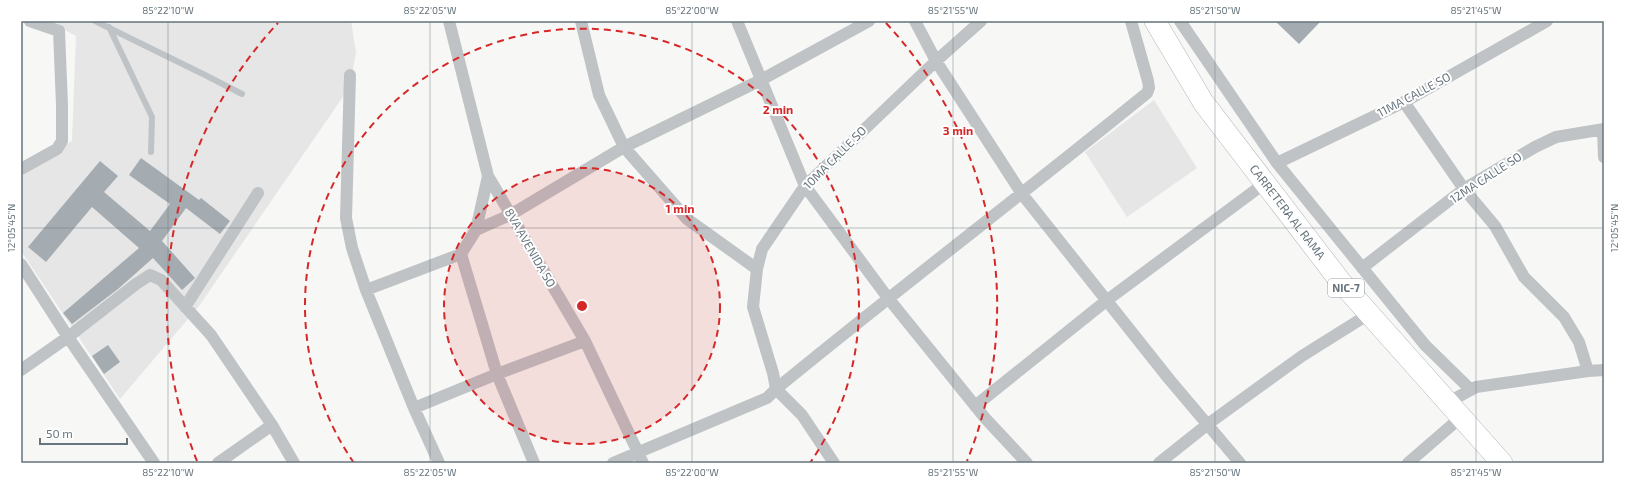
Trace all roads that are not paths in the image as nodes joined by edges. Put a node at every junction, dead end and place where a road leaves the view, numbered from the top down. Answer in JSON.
{"nodes":[{"id":1,"x":30,"y":21,"type":"edge"},
{"id":2,"x":95,"y":21,"type":"edge"},
{"id":3,"x":448,"y":21,"type":"edge"},
{"id":4,"x":581,"y":21,"type":"edge"},
{"id":5,"x":737,"y":21,"type":"edge"},
{"id":6,"x":869,"y":21,"type":"edge"},
{"id":7,"x":915,"y":21,"type":"edge"},
{"id":8,"x":980,"y":21,"type":"edge"},
{"id":9,"x":1131,"y":21,"type":"edge"},
{"id":10,"x":1179,"y":21,"type":"edge"},
{"id":11,"x":1547,"y":21,"type":"edge"},
{"id":12,"x":1158,"y":25,"type":"edge"},
{"id":13,"x":59,"y":26,"type":"edge"},
{"id":14,"x":109,"y":27,"type":"junction"},
{"id":15,"x":936,"y":61,"type":"junction"},
{"id":16,"x":350,"y":75,"type":"dead end"},
{"id":17,"x":761,"y":80,"type":"junction"},
{"id":18,"x":242,"y":94,"type":"dead end"},
{"id":19,"x":1404,"y":102,"type":"junction"},
{"id":20,"x":1603,"y":129,"type":"edge"},
{"id":21,"x":624,"y":147,"type":"junction"},
{"id":22,"x":151,"y":152,"type":"dead end"},
{"id":23,"x":1604,"y":157,"type":"edge"},
{"id":24,"x":1277,"y":163,"type":"junction"},
{"id":25,"x":21,"y":169,"type":"edge"},
{"id":26,"x":488,"y":176,"type":"junction"},
{"id":27,"x":1265,"y":183,"type":"junction"},
{"id":28,"x":805,"y":186,"type":"junction"},
{"id":29,"x":1464,"y":189,"type":"junction"},
{"id":30,"x":258,"y":193,"type":"dead end"},
{"id":31,"x":1022,"y":194,"type":"junction"},
{"id":32,"x":510,"y":215,"type":"junction"},
{"id":33,"x":476,"y":230,"type":"junction"},
{"id":34,"x":461,"y":254,"type":"junction"},
{"id":35,"x":21,"y":264,"type":"edge"},
{"id":36,"x":1362,"y":268,"type":"junction"},
{"id":37,"x":756,"y":269,"type":"junction"},
{"id":38,"x":366,"y":290,"type":"junction"},
{"id":39,"x":888,"y":298,"type":"junction"},
{"id":40,"x":1106,"y":301,"type":"junction"},
{"id":41,"x":185,"y":307,"type":"junction"},
{"id":42,"x":1369,"y":314,"type":"junction"},
{"id":43,"x":68,"y":337,"type":"junction"},
{"id":44,"x":585,"y":341,"type":"junction"},
{"id":45,"x":21,"y":370,"type":"edge"},
{"id":46,"x":1604,"y":370,"type":"edge"},
{"id":47,"x":1588,"y":371,"type":"junction"},
{"id":48,"x":497,"y":374,"type":"junction"},
{"id":49,"x":776,"y":389,"type":"junction"},
{"id":50,"x":1471,"y":390,"type":"junction"},
{"id":51,"x":975,"y":406,"type":"junction"},
{"id":52,"x":414,"y":408,"type":"junction"},
{"id":53,"x":1454,"y":411,"type":"junction"},
{"id":54,"x":1208,"y":424,"type":"junction"},
{"id":55,"x":272,"y":425,"type":"junction"},
{"id":56,"x":641,"y":458,"type":"edge"},
{"id":57,"x":154,"y":463,"type":"edge"},
{"id":58,"x":218,"y":463,"type":"edge"},
{"id":59,"x":294,"y":463,"type":"edge"},
{"id":60,"x":439,"y":463,"type":"edge"},
{"id":61,"x":534,"y":463,"type":"edge"},
{"id":62,"x":613,"y":463,"type":"edge"},
{"id":63,"x":834,"y":463,"type":"edge"},
{"id":64,"x":1027,"y":463,"type":"edge"},
{"id":65,"x":1159,"y":463,"type":"edge"},
{"id":66,"x":1240,"y":463,"type":"edge"},
{"id":67,"x":1408,"y":463,"type":"edge"},
{"id":68,"x":1502,"y":463,"type":"edge"}],
"edges":[{"from":1,"to":13,"type":"street"},
{"from":2,"to":14,"type":"lane"},
{"from":3,"to":26,"type":"street","name":"8VA AVENIDA SO"},
{"from":4,"to":21,"type":"street"},
{"from":5,"to":17,"type":"street"},
{"from":6,"to":17,"type":"street"},
{"from":7,"to":15,"type":"street"},
{"from":8,"to":15,"type":"street","name":"10MA CALLE SO"},
{"from":9,"to":31,"type":"street"},
{"from":10,"to":12,"type":"street"},
{"from":10,"to":24,"type":"street"},
{"from":11,"to":19,"type":"street","name":"11MA CALLE SO"},
{"from":12,"to":27,"type":"highway","name":"CARRETERA AL RAMA","number":"NIC-7"},
{"from":13,"to":25,"type":"street"},
{"from":14,"to":18,"type":"lane"},
{"from":14,"to":22,"type":"lane"},
{"from":15,"to":28,"type":"street","name":"10MA CALLE SO"},
{"from":15,"to":31,"type":"street"},
{"from":16,"to":38,"type":"street"},
{"from":17,"to":21,"type":"street"},
{"from":17,"to":28,"type":"street"},
{"from":19,"to":24,"type":"street","name":"11MA CALLE SO"},
{"from":19,"to":29,"type":"street"},
{"from":20,"to":23,"type":"street"},
{"from":20,"to":29,"type":"street","name":"12MA CALLE SO"},
{"from":21,"to":32,"type":"street"},
{"from":21,"to":37,"type":"street"},
{"from":24,"to":36,"type":"street"},
{"from":26,"to":32,"type":"street","name":"8VA AVENIDA SO"},
{"from":26,"to":33,"type":"street"},
{"from":27,"to":40,"type":"street"},
{"from":27,"to":42,"type":"highway","name":"CARRETERA AL RAMA","number":"NIC-7"},
{"from":28,"to":37,"type":"street","name":"10MA CALLE SO"},
{"from":28,"to":39,"type":"street"},
{"from":29,"to":36,"type":"street","name":"12MA CALLE SO"},
{"from":29,"to":47,"type":"street"},
{"from":30,"to":41,"type":"street"},
{"from":31,"to":39,"type":"street"},
{"from":31,"to":40,"type":"street"},
{"from":32,"to":33,"type":"street"},
{"from":32,"to":44,"type":"street","name":"8VA AVENIDA SO"},
{"from":33,"to":34,"type":"street"},
{"from":34,"to":38,"type":"street"},
{"from":34,"to":48,"type":"street"},
{"from":35,"to":43,"type":"street"},
{"from":36,"to":50,"type":"street"},
{"from":37,"to":49,"type":"street","name":"10MA CALLE SO"},
{"from":38,"to":52,"type":"street"},
{"from":39,"to":49,"type":"street"},
{"from":39,"to":51,"type":"street"},
{"from":40,"to":51,"type":"street"},
{"from":40,"to":54,"type":"street"},
{"from":41,"to":43,"type":"street"},
{"from":41,"to":55,"type":"street"},
{"from":42,"to":53,"type":"highway","name":"CARRETERA AL RAMA","number":"NIC-7"},
{"from":42,"to":54,"type":"street"},
{"from":43,"to":45,"type":"street"},
{"from":43,"to":57,"type":"street"},
{"from":44,"to":48,"type":"street"},
{"from":44,"to":56,"type":"street","name":"8VA AVENIDA SO"},
{"from":46,"to":47,"type":"street"},
{"from":47,"to":50,"type":"street"},
{"from":48,"to":52,"type":"street"},
{"from":48,"to":61,"type":"street"},
{"from":49,"to":56,"type":"street"},
{"from":49,"to":63,"type":"street"},
{"from":50,"to":53,"type":"street"},
{"from":51,"to":64,"type":"street"},
{"from":52,"to":60,"type":"street"},
{"from":53,"to":67,"type":"street"},
{"from":53,"to":68,"type":"highway","name":"CARRETERA AL RAMA","number":"NIC-7"},
{"from":54,"to":65,"type":"street"},
{"from":54,"to":66,"type":"street"},
{"from":55,"to":58,"type":"street"},
{"from":55,"to":59,"type":"street"},
{"from":56,"to":62,"type":"street"}]}
